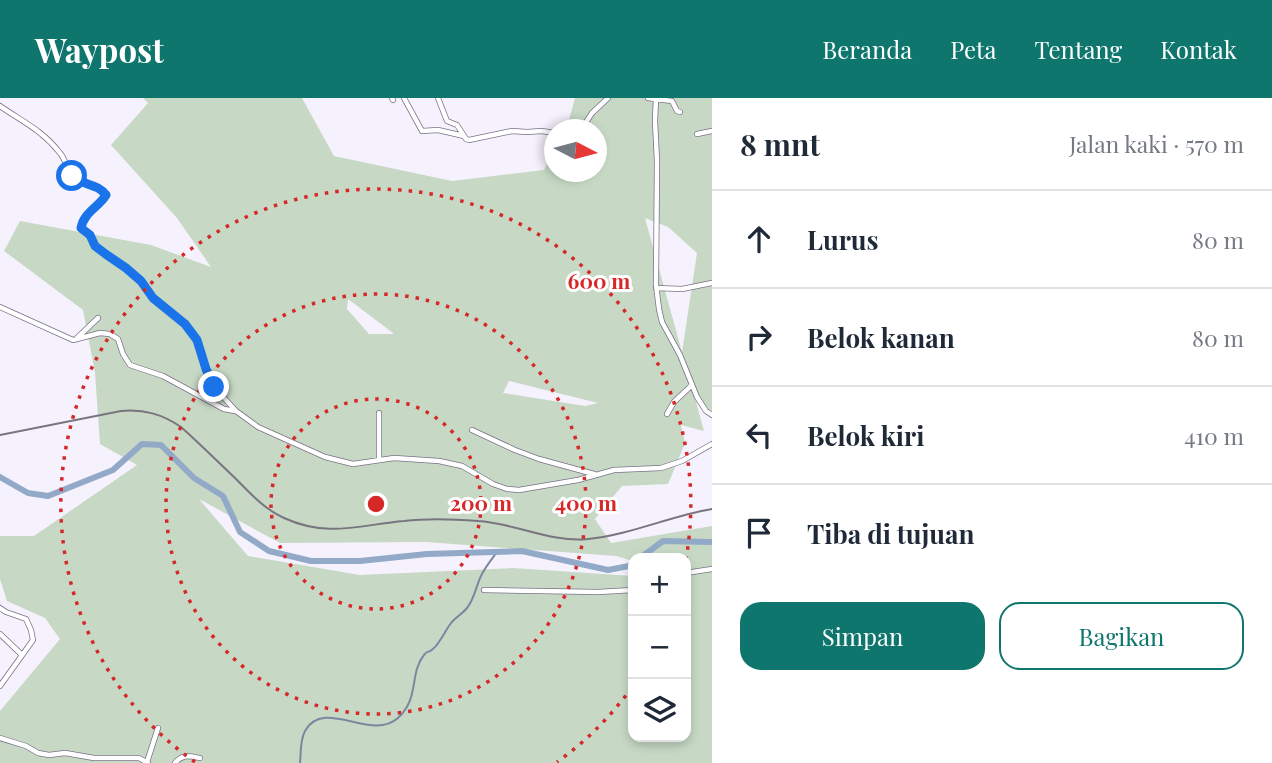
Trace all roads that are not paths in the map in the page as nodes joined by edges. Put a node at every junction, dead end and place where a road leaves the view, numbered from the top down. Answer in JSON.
{"nodes":[{"id":1,"x":404,"y":98,"type":"edge"},
{"id":2,"x":438,"y":98,"type":"edge"},
{"id":3,"x":608,"y":98,"type":"edge"},
{"id":4,"x":648,"y":98,"type":"edge"},
{"id":5,"x":656,"y":98,"type":"edge"},
{"id":6,"x":0,"y":106,"type":"edge"},
{"id":7,"x":680,"y":112,"type":"dead end"},
{"id":8,"x":588,"y":119,"type":"edge"},
{"id":9,"x":712,"y":131,"type":"edge"},
{"id":10,"x":544,"y":133,"type":"edge"},
{"id":11,"x":697,"y":134,"type":"dead end"},
{"id":12,"x":464,"y":136,"type":"junction"},
{"id":13,"x":712,"y":283,"type":"edge"},
{"id":14,"x":656,"y":288,"type":"junction"},
{"id":15,"x":0,"y":307,"type":"edge"},
{"id":16,"x":98,"y":318,"type":"dead end"},
{"id":17,"x":77,"y":339,"type":"junction"},
{"id":18,"x":692,"y":385,"type":"junction"},
{"id":19,"x":236,"y":411,"type":"junction"},
{"id":20,"x":379,"y":413,"type":"dead end"},
{"id":21,"x":667,"y":414,"type":"dead end"},
{"id":22,"x":712,"y":415,"type":"edge"},
{"id":23,"x":472,"y":430,"type":"dead end"},
{"id":24,"x":712,"y":444,"type":"edge"},
{"id":25,"x":379,"y":460,"type":"junction"},
{"id":26,"x":595,"y":475,"type":"junction"},
{"id":27,"x":712,"y":569,"type":"edge"},
{"id":28,"x":691,"y":572,"type":"edge"},
{"id":29,"x":484,"y":590,"type":"dead end"},
{"id":30,"x":628,"y":590,"type":"edge"},
{"id":31,"x":0,"y":608,"type":"edge"},
{"id":32,"x":0,"y":634,"type":"edge"},
{"id":33,"x":22,"y":656,"type":"junction"},
{"id":34,"x":0,"y":686,"type":"edge"},
{"id":35,"x":158,"y":728,"type":"dead end"},
{"id":36,"x":0,"y":738,"type":"edge"},
{"id":37,"x":200,"y":758,"type":"dead end"},
{"id":38,"x":100,"y":761,"type":"edge"},
{"id":39,"x":148,"y":763,"type":"edge"},
{"id":40,"x":175,"y":763,"type":"edge"}],
"edges":[{"from":1,"to":12,"type":"street"},
{"from":2,"to":12,"type":"street"},
{"from":3,"to":8,"type":"street"},
{"from":4,"to":5,"type":"street"},
{"from":5,"to":7,"type":"street"},
{"from":5,"to":14,"type":"street"},
{"from":6,"to":19,"type":"street"},
{"from":9,"to":11,"type":"street"},
{"from":10,"to":12,"type":"street"},
{"from":13,"to":14,"type":"street"},
{"from":14,"to":18,"type":"street"},
{"from":15,"to":17,"type":"street"},
{"from":16,"to":17,"type":"street"},
{"from":17,"to":19,"type":"street"},
{"from":18,"to":21,"type":"street"},
{"from":18,"to":22,"type":"street"},
{"from":19,"to":25,"type":"street"},
{"from":20,"to":25,"type":"street"},
{"from":23,"to":26,"type":"street"},
{"from":24,"to":26,"type":"street"},
{"from":25,"to":26,"type":"street"},
{"from":27,"to":28,"type":"street"},
{"from":29,"to":30,"type":"street"},
{"from":31,"to":33,"type":"street"},
{"from":32,"to":33,"type":"street"},
{"from":33,"to":34,"type":"street"},
{"from":35,"to":39,"type":"street"},
{"from":36,"to":38,"type":"street"},
{"from":37,"to":40,"type":"street"},
{"from":38,"to":39,"type":"street"}]}
